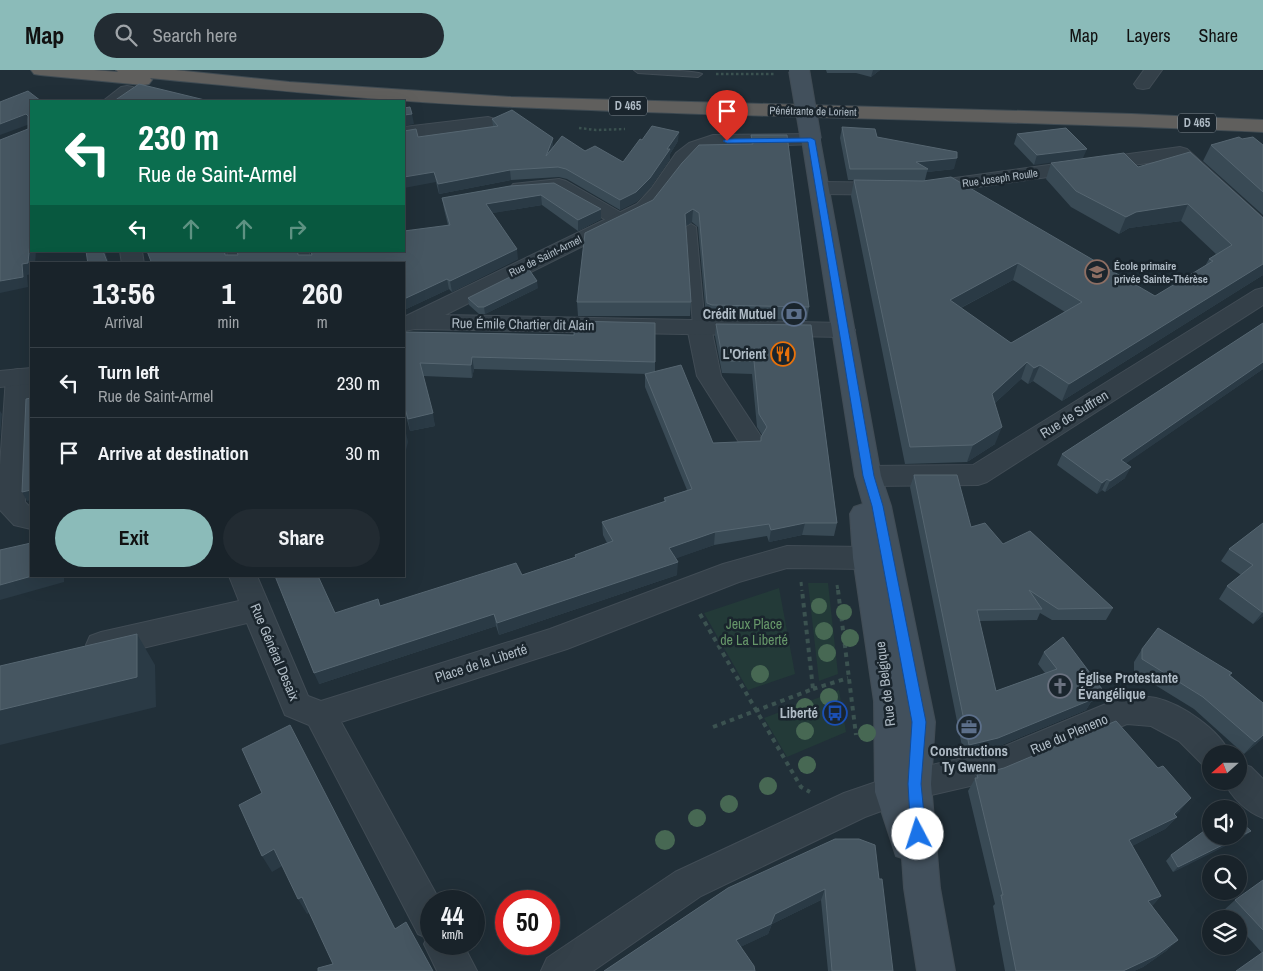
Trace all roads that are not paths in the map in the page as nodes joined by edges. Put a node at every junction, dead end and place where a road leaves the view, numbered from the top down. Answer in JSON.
{"nodes":[{"id":1,"x":40,"y":70,"type":"edge"},
{"id":2,"x":125,"y":70,"type":"edge"},
{"id":3,"x":270,"y":70,"type":"edge"},
{"id":4,"x":638,"y":70,"type":"edge"},
{"id":5,"x":800,"y":72,"type":"edge"},
{"id":6,"x":339,"y":74,"type":"dead end"},
{"id":7,"x":698,"y":74,"type":"road end"},
{"id":8,"x":386,"y":80,"type":"junction"},
{"id":9,"x":127,"y":91,"type":"edge"},
{"id":10,"x":414,"y":97,"type":"junction"},
{"id":11,"x":114,"y":100,"type":"edge"},
{"id":12,"x":1258,"y":110,"type":"edge"},
{"id":13,"x":1132,"y":120,"type":"junction"},
{"id":14,"x":488,"y":123,"type":"dead end"},
{"id":15,"x":1263,"y":126,"type":"edge"},
{"id":16,"x":1263,"y":132,"type":"edge"},
{"id":17,"x":405,"y":134,"type":"edge"},
{"id":18,"x":811,"y":140,"type":"junction"},
{"id":19,"x":820,"y":188,"type":"junction"},
{"id":20,"x":501,"y":190,"type":"edge"},
{"id":21,"x":620,"y":220,"type":"junction"},
{"id":22,"x":691,"y":226,"type":"edge"},
{"id":23,"x":1263,"y":229,"type":"edge"},
{"id":24,"x":1263,"y":295,"type":"edge"},
{"id":25,"x":409,"y":323,"type":"edge"},
{"id":26,"x":699,"y":327,"type":"junction"},
{"id":27,"x":844,"y":330,"type":"junction"},
{"id":28,"x":16,"y":377,"type":"edge"},
{"id":29,"x":751,"y":440,"type":"edge"},
{"id":30,"x":868,"y":476,"type":"junction"},
{"id":31,"x":30,"y":519,"type":"edge"},
{"id":32,"x":855,"y":558,"type":"junction"},
{"id":33,"x":242,"y":577,"type":"edge"},
{"id":34,"x":256,"y":609,"type":"junction"},
{"id":35,"x":76,"y":651,"type":"edge"},
{"id":36,"x":320,"y":715,"type":"junction"},
{"id":37,"x":1205,"y":745,"type":"edge"},
{"id":38,"x":1248,"y":787,"type":"edge"},
{"id":39,"x":903,"y":788,"type":"junction"},
{"id":40,"x":1263,"y":802,"type":"edge"},
{"id":41,"x":420,"y":901,"type":"edge"},
{"id":42,"x":449,"y":955,"type":"edge"},
{"id":43,"x":458,"y":971,"type":"edge"},
{"id":44,"x":560,"y":971,"type":"edge"},
{"id":45,"x":936,"y":971,"type":"edge"}],
"edges":[{"from":1,"to":10,"type":"highway"},
{"from":2,"to":10,"type":"highway","name":"Pénétrante de Lorient","number":"D 465"},
{"from":3,"to":8,"type":"highway","name":"Pénétrante de Lorient","number":"D 465"},
{"from":4,"to":7,"type":"lane"},
{"from":5,"to":18,"type":"main road","name":"Rue de Belgique","bridge":true},
{"from":6,"to":8,"type":"highway"},
{"from":8,"to":12,"type":"highway","name":"Pénétrante de Lorient","number":"D 465"},
{"from":9,"to":11,"type":"street"},
{"from":10,"to":13,"type":"highway","name":"Pénétrante de Lorient","number":"D 465"},
{"from":13,"to":15,"type":"highway","name":"Pénétrante de Lorient","number":"D 465"},
{"from":13,"to":16,"type":"highway"},
{"from":14,"to":17,"type":"street"},
{"from":18,"to":19,"type":"main road","name":"Rue de Belgique"},
{"from":18,"to":21,"type":"street","name":"Rue de Saint-Armel"},
{"from":19,"to":23,"type":"street","name":"Rue Joseph Roulle"},
{"from":19,"to":27,"type":"main road","name":"Rue de Belgique"},
{"from":20,"to":21,"type":"street"},
{"from":21,"to":25,"type":"street","name":"Rue de Saint-Armel"},
{"from":22,"to":26,"type":"lane"},
{"from":24,"to":30,"type":"street","name":"Rue de Suffren"},
{"from":25,"to":26,"type":"street","name":"Rue Émile Chartier dit Alain"},
{"from":26,"to":27,"type":"street","name":"Rue Émile Chartier dit Alain"},
{"from":26,"to":29,"type":"street"},
{"from":27,"to":30,"type":"main road","name":"Rue de Belgique"},
{"from":28,"to":31,"type":"street"},
{"from":30,"to":32,"type":"main road","name":"Rue de Belgique"},
{"from":30,"to":39,"type":"main road","name":"Rue de Belgique"},
{"from":32,"to":36,"type":"street","name":"Place de la Liberté"},
{"from":32,"to":39,"type":"main road","name":"Rue de Belgique"},
{"from":33,"to":34,"type":"street","name":"Rue Général Desaix"},
{"from":34,"to":35,"type":"street"},
{"from":34,"to":36,"type":"street","name":"Rue Général Desaix"},
{"from":36,"to":41,"type":"street"},
{"from":37,"to":39,"type":"street","name":"Rue du Pleneno"},
{"from":38,"to":40,"type":"street"},
{"from":39,"to":44,"type":"street"},
{"from":39,"to":45,"type":"main road","name":"Rue de Belgique"},
{"from":42,"to":43,"type":"street"}]}
